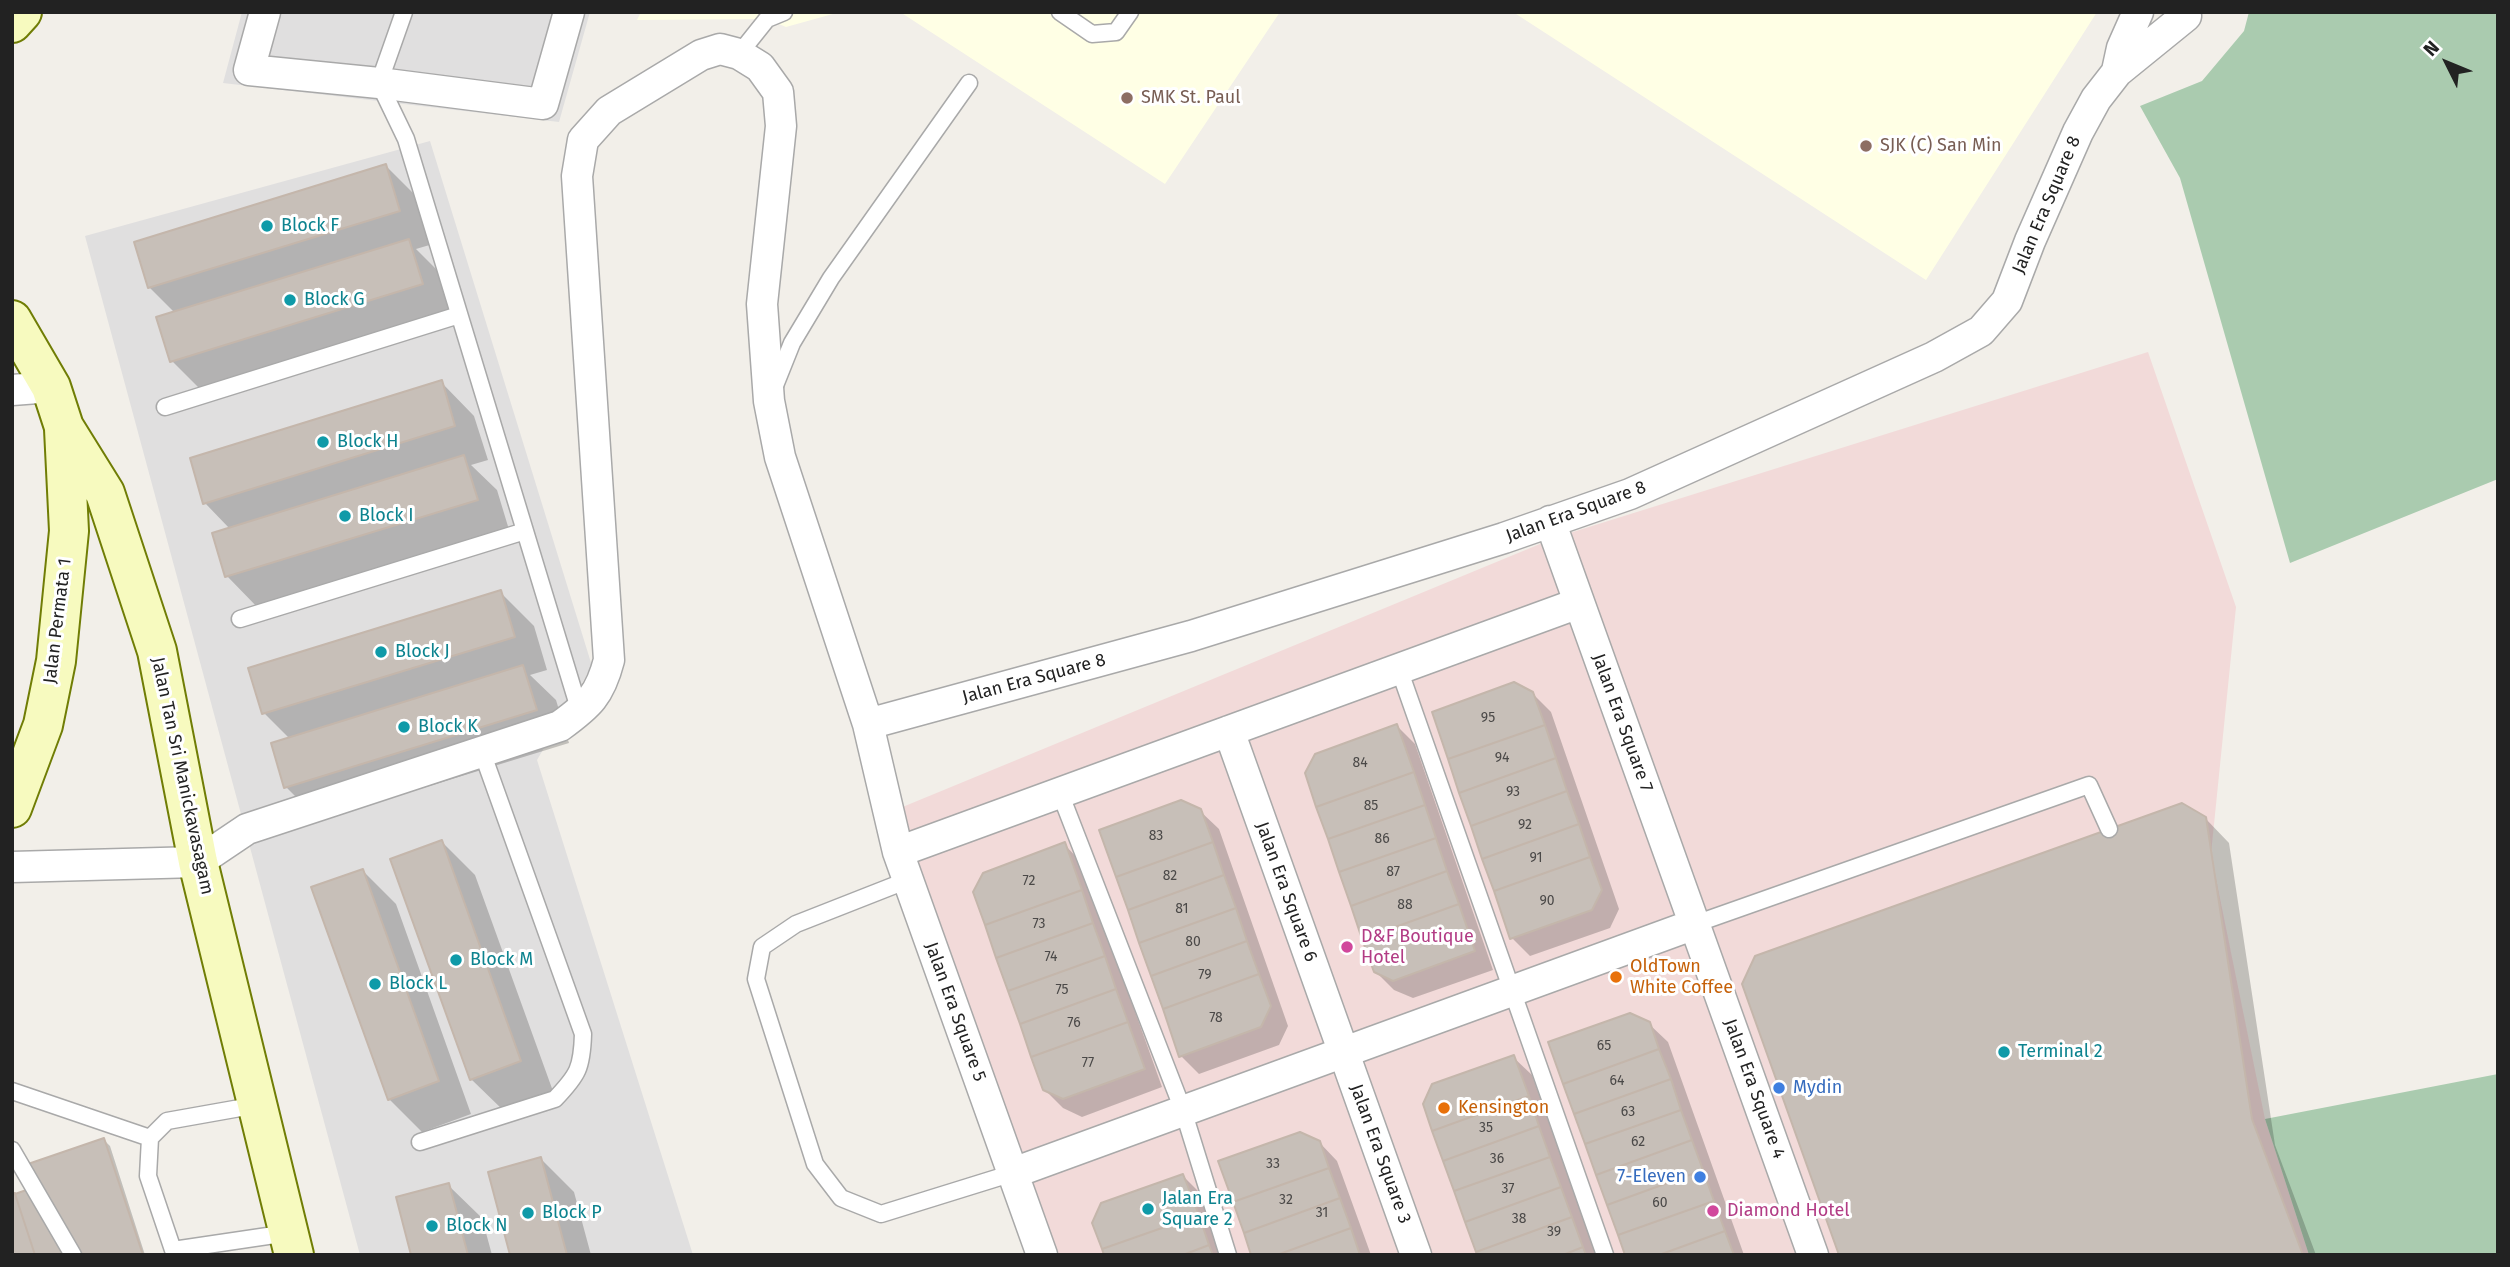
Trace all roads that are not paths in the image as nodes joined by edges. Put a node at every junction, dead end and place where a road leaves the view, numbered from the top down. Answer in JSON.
{"nodes":[{"id":1,"x":22,"y":12,"type":"edge"},
{"id":2,"x":265,"y":12,"type":"edge"},
{"id":3,"x":404,"y":12,"type":"edge"},
{"id":4,"x":569,"y":12,"type":"edge"},
{"id":5,"x":783,"y":12,"type":"edge"},
{"id":6,"x":1060,"y":12,"type":"edge"},
{"id":7,"x":1130,"y":12,"type":"edge"},
{"id":8,"x":2138,"y":12,"type":"edge"},
{"id":9,"x":2181,"y":13,"type":"edge"},
{"id":10,"x":12,"y":23,"type":"edge"},
{"id":11,"x":739,"y":54,"type":"junction"},
{"id":12,"x":2117,"y":72,"type":"junction"},
{"id":13,"x":379,"y":83,"type":"junction"},
{"id":14,"x":969,"y":83,"type":"dead end"},
{"id":15,"x":459,"y":315,"type":"junction"},
{"id":16,"x":12,"y":320,"type":"edge"},
{"id":17,"x":51,"y":387,"type":"junction"},
{"id":18,"x":12,"y":390,"type":"edge"},
{"id":19,"x":769,"y":401,"type":"junction"},
{"id":20,"x":164,"y":407,"type":"dead end"},
{"id":21,"x":64,"y":427,"type":"junction"},
{"id":22,"x":1550,"y":521,"type":"junction"},
{"id":23,"x":525,"y":531,"type":"junction"},
{"id":24,"x":1579,"y":603,"type":"junction"},
{"id":25,"x":240,"y":619,"type":"dead end"},
{"id":26,"x":1399,"y":669,"type":"junction"},
{"id":27,"x":580,"y":712,"type":"junction"},
{"id":28,"x":868,"y":724,"type":"junction"},
{"id":29,"x":1228,"y":731,"type":"junction"},
{"id":30,"x":482,"y":752,"type":"junction"},
{"id":31,"x":1060,"y":793,"type":"junction"},
{"id":32,"x":12,"y":808,"type":"edge"},
{"id":33,"x":2109,"y":829,"type":"dead end"},
{"id":34,"x":898,"y":852,"type":"junction"},
{"id":35,"x":198,"y":862,"type":"junction"},
{"id":36,"x":12,"y":867,"type":"edge"},
{"id":37,"x":908,"y":880,"type":"junction"},
{"id":38,"x":1695,"y":924,"type":"junction"},
{"id":39,"x":1513,"y":990,"type":"junction"},
{"id":40,"x":1343,"y":1052,"type":"junction"},
{"id":41,"x":12,"y":1091,"type":"edge"},
{"id":42,"x":257,"y":1105,"type":"junction"},
{"id":43,"x":1184,"y":1110,"type":"junction"},
{"id":44,"x":150,"y":1138,"type":"junction"},
{"id":45,"x":420,"y":1142,"type":"dead end"},
{"id":46,"x":12,"y":1150,"type":"edge"},
{"id":47,"x":1013,"y":1173,"type":"junction"},
{"id":48,"x":291,"y":1244,"type":"edge"},
{"id":49,"x":169,"y":1252,"type":"edge"},
{"id":50,"x":73,"y":1255,"type":"edge"},
{"id":51,"x":1042,"y":1255,"type":"edge"},
{"id":52,"x":1228,"y":1255,"type":"edge"},
{"id":53,"x":1416,"y":1255,"type":"edge"},
{"id":54,"x":1605,"y":1255,"type":"edge"},
{"id":55,"x":1813,"y":1255,"type":"edge"}],
"edges":[{"from":1,"to":10,"type":"main road"},
{"from":2,"to":13,"type":"street"},
{"from":3,"to":13,"type":"lane"},
{"from":4,"to":13,"type":"street"},
{"from":5,"to":11,"type":"lane"},
{"from":6,"to":7,"type":"lane"},
{"from":8,"to":12,"type":"street","name":"Jalan Era Square 8"},
{"from":9,"to":12,"type":"street","name":"Jalan Era Square 8"},
{"from":11,"to":19,"type":"street","name":"Jalan Era Square 5"},
{"from":11,"to":27,"type":"street"},
{"from":12,"to":22,"type":"street","name":"Jalan Era Square 8"},
{"from":13,"to":15,"type":"lane"},
{"from":14,"to":19,"type":"lane"},
{"from":15,"to":20,"type":"lane"},
{"from":15,"to":23,"type":"lane"},
{"from":16,"to":17,"type":"main road","name":"Jalan Tan Sri Manickavasagam"},
{"from":17,"to":18,"type":"street"},
{"from":17,"to":21,"type":"main road","name":"Jalan Tan Sri Manickavasagam"},
{"from":19,"to":28,"type":"street","name":"Jalan Era Square 5"},
{"from":21,"to":32,"type":"main road","name":"Jalan Permata 1"},
{"from":21,"to":35,"type":"main road","name":"Jalan Tan Sri Manickavasagam"},
{"from":22,"to":24,"type":"street","name":"Jalan Era Square 7"},
{"from":22,"to":28,"type":"street","name":"Jalan Era Square 8"},
{"from":23,"to":25,"type":"lane"},
{"from":23,"to":27,"type":"lane"},
{"from":24,"to":26,"type":"street"},
{"from":24,"to":38,"type":"street","name":"Jalan Era Square 7"},
{"from":26,"to":29,"type":"street"},
{"from":26,"to":39,"type":"lane"},
{"from":27,"to":30,"type":"street"},
{"from":28,"to":34,"type":"street","name":"Jalan Era Square 5"},
{"from":29,"to":31,"type":"street"},
{"from":29,"to":40,"type":"street","name":"Jalan Era Square 6"},
{"from":30,"to":35,"type":"street"},
{"from":30,"to":45,"type":"lane"},
{"from":31,"to":34,"type":"street"},
{"from":31,"to":43,"type":"lane"},
{"from":33,"to":38,"type":"lane"},
{"from":34,"to":37,"type":"street","name":"Jalan Era Square 5"},
{"from":35,"to":36,"type":"street"},
{"from":35,"to":42,"type":"main road","name":"Jalan Tan Sri Manickavasagam"},
{"from":37,"to":47,"type":"street","name":"Jalan Era Square 5"},
{"from":37,"to":47,"type":"lane"},
{"from":38,"to":39,"type":"street"},
{"from":38,"to":55,"type":"street","name":"Jalan Era Square 4"},
{"from":39,"to":40,"type":"street"},
{"from":39,"to":54,"type":"lane"},
{"from":40,"to":43,"type":"street"},
{"from":40,"to":53,"type":"street","name":"Jalan Era Square 3"},
{"from":41,"to":44,"type":"lane"},
{"from":42,"to":44,"type":"lane"},
{"from":42,"to":48,"type":"main road","name":"Jalan Tan Sri Manickavasagam"},
{"from":43,"to":47,"type":"street"},
{"from":43,"to":52,"type":"lane"},
{"from":44,"to":49,"type":"lane"},
{"from":46,"to":50,"type":"lane"},
{"from":47,"to":51,"type":"street"},
{"from":48,"to":49,"type":"lane"}]}
